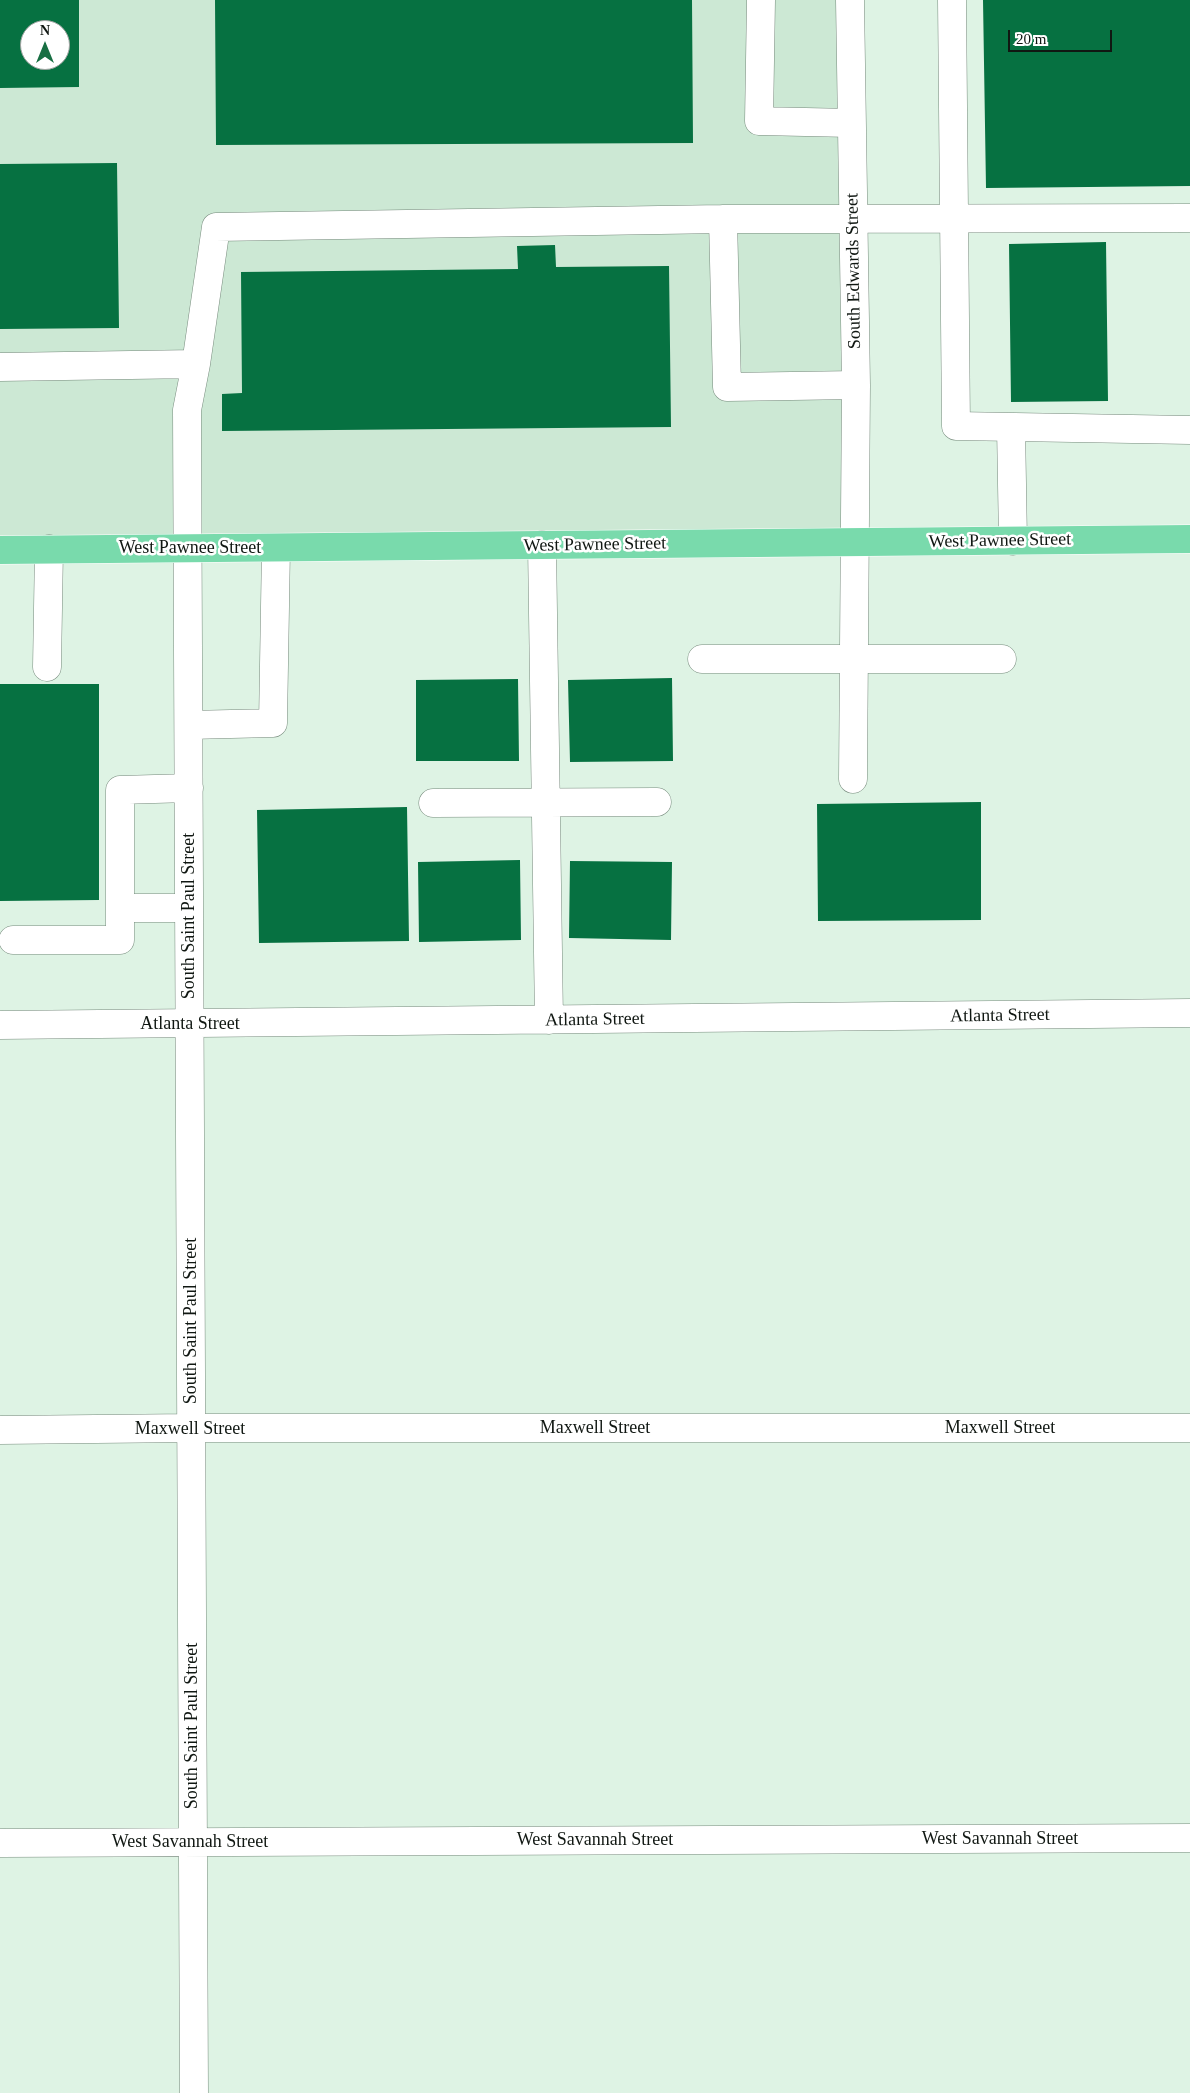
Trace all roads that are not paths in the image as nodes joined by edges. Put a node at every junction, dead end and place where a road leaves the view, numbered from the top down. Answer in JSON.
{"nodes":[{"id":1,"x":761,"y":0,"type":"edge"},
{"id":2,"x":850,"y":0,"type":"edge"},
{"id":3,"x":952,"y":0,"type":"edge"},
{"id":4,"x":851,"y":123,"type":"junction"},
{"id":5,"x":953,"y":217,"type":"junction"},
{"id":6,"x":1190,"y":218,"type":"edge"},
{"id":7,"x":723,"y":219,"type":"junction"},
{"id":8,"x":853,"y":219,"type":"junction"},
{"id":9,"x":196,"y":364,"type":"junction"},
{"id":10,"x":0,"y":368,"type":"edge"},
{"id":11,"x":856,"y":385,"type":"junction"},
{"id":12,"x":1011,"y":427,"type":"junction"},
{"id":13,"x":1190,"y":430,"type":"edge"},
{"id":14,"x":1190,"y":539,"type":"edge"},
{"id":15,"x":1013,"y":541,"type":"junction"},
{"id":16,"x":854,"y":542,"type":"junction"},
{"id":17,"x":542,"y":545,"type":"junction"},
{"id":18,"x":276,"y":548,"type":"junction"},
{"id":19,"x":49,"y":549,"type":"junction"},
{"id":20,"x":188,"y":549,"type":"junction"},
{"id":21,"x":0,"y":550,"type":"edge"},
{"id":22,"x":702,"y":659,"type":"dead end"},
{"id":23,"x":854,"y":659,"type":"junction"},
{"id":24,"x":1002,"y":659,"type":"dead end"},
{"id":25,"x":47,"y":667,"type":"dead end"},
{"id":26,"x":189,"y":725,"type":"junction"},
{"id":27,"x":853,"y":779,"type":"dead end"},
{"id":28,"x":189,"y":788,"type":"junction"},
{"id":29,"x":546,"y":802,"type":"junction"},
{"id":30,"x":657,"y":802,"type":"dead end"},
{"id":31,"x":433,"y":803,"type":"dead end"},
{"id":32,"x":120,"y":908,"type":"junction"},
{"id":33,"x":189,"y":908,"type":"junction"},
{"id":34,"x":13,"y":940,"type":"dead end"},
{"id":35,"x":1190,"y":1013,"type":"edge"},
{"id":36,"x":549,"y":1020,"type":"junction"},
{"id":37,"x":190,"y":1024,"type":"junction"},
{"id":38,"x":0,"y":1026,"type":"edge"},
{"id":39,"x":191,"y":1428,"type":"junction"},
{"id":40,"x":1190,"y":1428,"type":"edge"},
{"id":41,"x":0,"y":1430,"type":"edge"},
{"id":42,"x":1190,"y":1838,"type":"edge"},
{"id":43,"x":192,"y":1842,"type":"junction"},
{"id":44,"x":0,"y":1843,"type":"edge"},
{"id":45,"x":194,"y":2093,"type":"edge"}],
"edges":[{"from":1,"to":4,"type":"street"},
{"from":2,"to":4,"type":"street","name":"South Edwards Street"},
{"from":3,"to":5,"type":"street"},
{"from":4,"to":8,"type":"street","name":"South Edwards Street"},
{"from":5,"to":6,"type":"street"},
{"from":5,"to":8,"type":"street"},
{"from":5,"to":12,"type":"street"},
{"from":7,"to":8,"type":"street"},
{"from":7,"to":9,"type":"street","name":"South Saint Paul Street"},
{"from":7,"to":11,"type":"street"},
{"from":8,"to":11,"type":"street","name":"South Edwards Street"},
{"from":9,"to":10,"type":"street"},
{"from":9,"to":20,"type":"street","name":"South Saint Paul Street"},
{"from":11,"to":16,"type":"street","name":"South Edwards Street"},
{"from":12,"to":13,"type":"street"},
{"from":12,"to":15,"type":"street"},
{"from":14,"to":15,"type":"main road","name":"West Pawnee Street"},
{"from":15,"to":16,"type":"main road","name":"West Pawnee Street"},
{"from":16,"to":17,"type":"main road","name":"West Pawnee Street"},
{"from":16,"to":23,"type":"street","name":"South Edwards Street"},
{"from":17,"to":18,"type":"main road","name":"West Pawnee Street"},
{"from":17,"to":29,"type":"street"},
{"from":18,"to":20,"type":"main road","name":"West Pawnee Street"},
{"from":18,"to":26,"type":"street"},
{"from":19,"to":20,"type":"main road","name":"West Pawnee Street"},
{"from":19,"to":21,"type":"main road","name":"West Pawnee Street"},
{"from":19,"to":25,"type":"street"},
{"from":20,"to":26,"type":"street","name":"South Saint Paul Street"},
{"from":22,"to":23,"type":"street"},
{"from":23,"to":24,"type":"street"},
{"from":23,"to":27,"type":"street","name":"South Edwards Street"},
{"from":26,"to":28,"type":"street","name":"South Saint Paul Street"},
{"from":28,"to":32,"type":"street"},
{"from":28,"to":33,"type":"street","name":"South Saint Paul Street"},
{"from":29,"to":30,"type":"street"},
{"from":29,"to":31,"type":"street"},
{"from":29,"to":36,"type":"street"},
{"from":32,"to":33,"type":"street"},
{"from":32,"to":34,"type":"street"},
{"from":33,"to":37,"type":"street","name":"South Saint Paul Street"},
{"from":35,"to":36,"type":"street","name":"Atlanta Street"},
{"from":36,"to":37,"type":"street","name":"Atlanta Street"},
{"from":37,"to":38,"type":"street","name":"Atlanta Street"},
{"from":37,"to":39,"type":"street","name":"South Saint Paul Street"},
{"from":39,"to":40,"type":"street","name":"Maxwell Street"},
{"from":39,"to":41,"type":"street","name":"Maxwell Street"},
{"from":39,"to":43,"type":"street","name":"South Saint Paul Street"},
{"from":42,"to":43,"type":"street","name":"West Savannah Street"},
{"from":43,"to":44,"type":"street","name":"West Savannah Street"},
{"from":43,"to":45,"type":"street","name":"South Saint Paul Street"}]}
